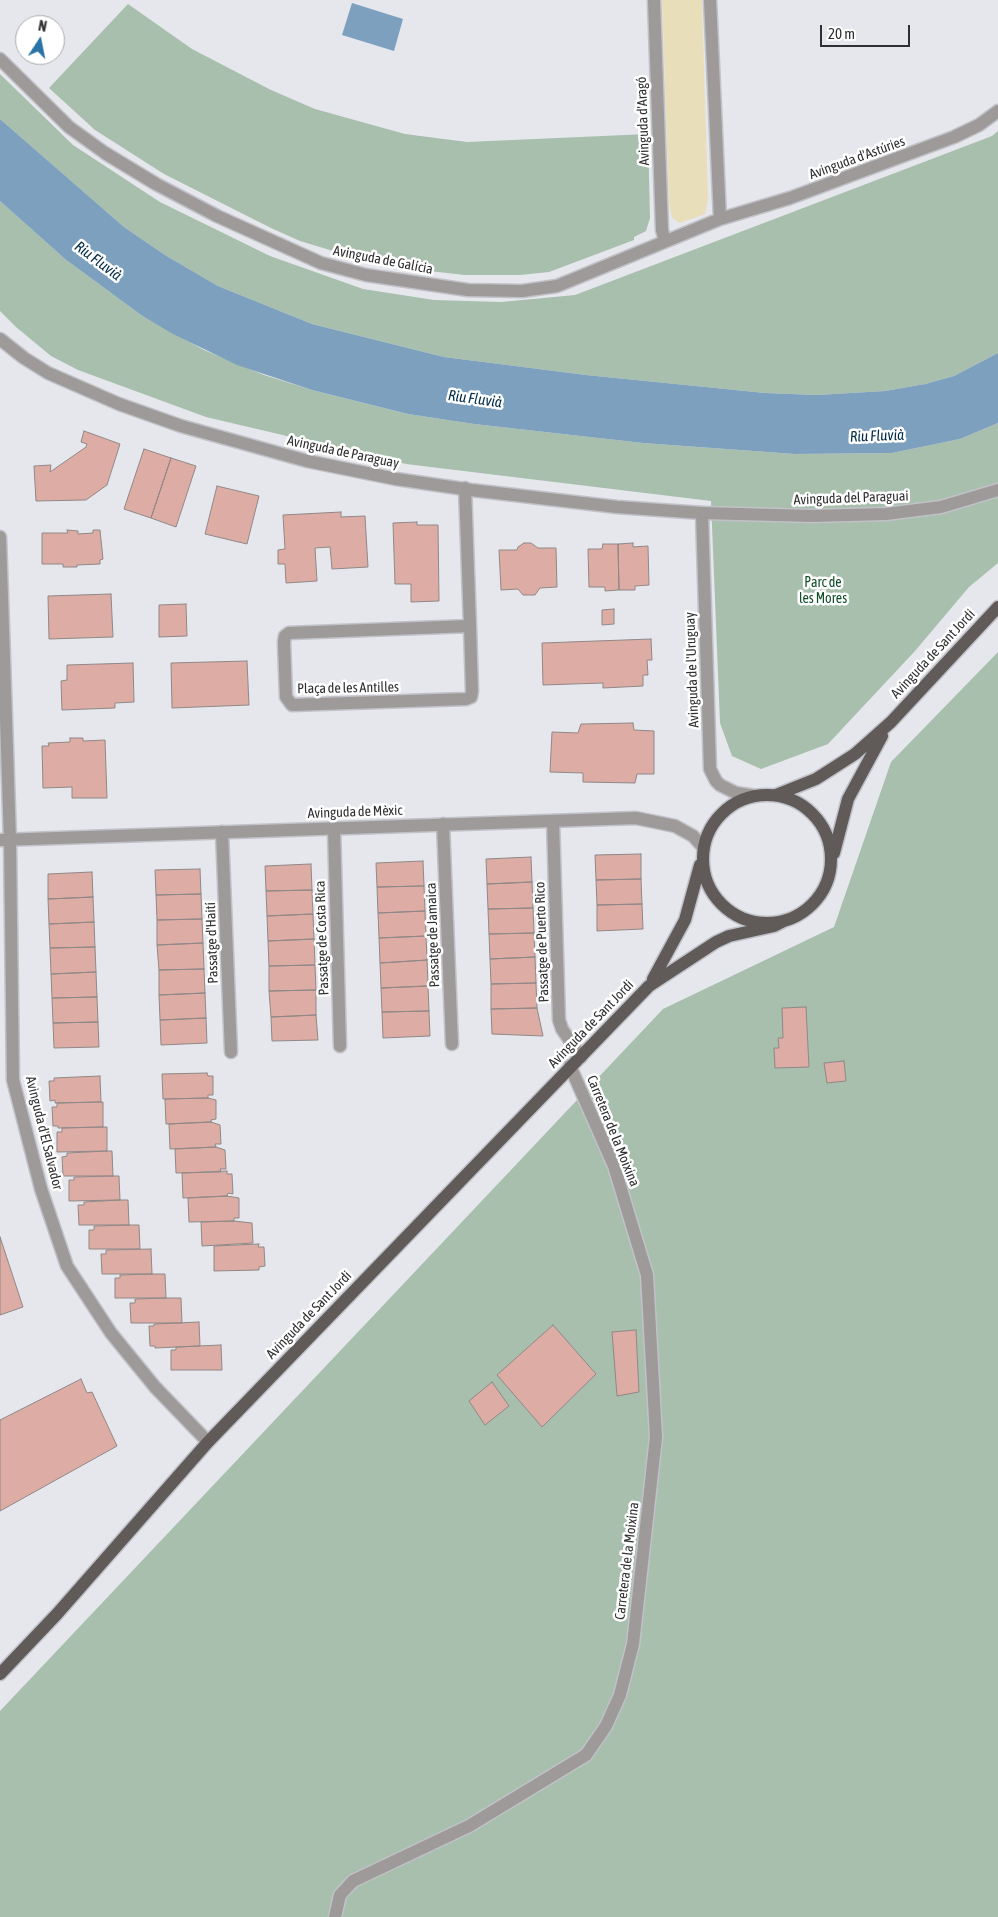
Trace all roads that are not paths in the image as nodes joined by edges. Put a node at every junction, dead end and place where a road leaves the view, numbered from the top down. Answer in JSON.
{"nodes":[{"id":1,"x":654,"y":0,"type":"edge"},
{"id":2,"x":710,"y":0,"type":"edge"},
{"id":3,"x":0,"y":59,"type":"edge"},
{"id":4,"x":998,"y":111,"type":"edge"},
{"id":5,"x":720,"y":219,"type":"junction"},
{"id":6,"x":665,"y":241,"type":"junction"},
{"id":7,"x":1,"y":340,"type":"edge"},
{"id":8,"x":0,"y":355,"type":"edge"},
{"id":9,"x":466,"y":488,"type":"junction"},
{"id":10,"x":998,"y":490,"type":"edge"},
{"id":11,"x":702,"y":513,"type":"junction"},
{"id":12,"x":0,"y":538,"type":"edge"},
{"id":13,"x":998,"y":607,"type":"edge"},
{"id":14,"x":470,"y":626,"type":"junction"},
{"id":15,"x":891,"y":722,"type":"junction"},
{"id":16,"x":775,"y":795,"type":"junction"},
{"id":17,"x":755,"y":796,"type":"junction"},
{"id":18,"x":553,"y":821,"type":"junction"},
{"id":19,"x":443,"y":824,"type":"junction"},
{"id":20,"x":334,"y":828,"type":"junction"},
{"id":21,"x":222,"y":832,"type":"junction"},
{"id":22,"x":5,"y":840,"type":"edge"},
{"id":23,"x":703,"y":851,"type":"junction"},
{"id":24,"x":831,"y":868,"type":"junction"},
{"id":25,"x":786,"y":920,"type":"junction"},
{"id":26,"x":649,"y":986,"type":"junction"},
{"id":27,"x":452,"y":1044,"type":"dead end"},
{"id":28,"x":340,"y":1046,"type":"dead end"},
{"id":29,"x":231,"y":1052,"type":"dead end"},
{"id":30,"x":581,"y":1057,"type":"junction"},
{"id":31,"x":570,"y":1066,"type":"junction"},
{"id":32,"x":208,"y":1442,"type":"junction"},
{"id":33,"x":0,"y":1674,"type":"edge"},
{"id":34,"x":335,"y":1917,"type":"edge"}],
"edges":[{"from":1,"to":6,"type":"street","name":"Avinguda d'Aragó"},
{"from":2,"to":5,"type":"street"},
{"from":3,"to":6,"type":"street","name":"Avinguda de Galícia"},
{"from":4,"to":5,"type":"street","name":"Avinguda d'Astúries"},
{"from":5,"to":6,"type":"street","name":"Avinguda de Galícia"},
{"from":7,"to":8,"type":"street"},
{"from":7,"to":9,"type":"street","name":"Avinguda de Paraguay"},
{"from":9,"to":11,"type":"street","name":"Avinguda de Paraguay"},
{"from":9,"to":14,"type":"street"},
{"from":10,"to":11,"type":"street","name":"Avinguda del Paraguai"},
{"from":11,"to":17,"type":"street","name":"Avinguda de l'Uruguay"},
{"from":12,"to":22,"type":"street","name":"Avinguda d'El Salvador"},
{"from":13,"to":15,"type":"main road","name":"Avinguda de Sant Jordi"},
{"from":14,"to":14,"type":"street","name":"Plaça de les Antilles"},
{"from":15,"to":16,"type":"main road","name":"Avinguda de Sant Jordi"},
{"from":15,"to":24,"type":"main road","name":"Avinguda de Sant Jordi"},
{"from":16,"to":17,"type":"main road"},
{"from":16,"to":24,"type":"main road"},
{"from":17,"to":23,"type":"main road"},
{"from":18,"to":19,"type":"street","name":"Avinguda de Mèxic"},
{"from":18,"to":23,"type":"street","name":"Avinguda de Mèxic"},
{"from":18,"to":30,"type":"street","name":"Passatge de Puerto Rico"},
{"from":19,"to":20,"type":"street","name":"Avinguda de Mèxic"},
{"from":19,"to":27,"type":"street","name":"Passatge de Jamaica"},
{"from":20,"to":21,"type":"street","name":"Avinguda de Mèxic"},
{"from":20,"to":28,"type":"street","name":"Passatge de Costa Rica"},
{"from":21,"to":22,"type":"street","name":"Avinguda de Mèxic"},
{"from":21,"to":29,"type":"street","name":"Passatge d'Haití"},
{"from":22,"to":32,"type":"street","name":"Avinguda d'El Salvador"},
{"from":23,"to":25,"type":"main road"},
{"from":23,"to":26,"type":"main road","name":"Avinguda de Sant Jordi"},
{"from":24,"to":25,"type":"main road"},
{"from":25,"to":26,"type":"main road","name":"Avinguda de Sant Jordi"},
{"from":26,"to":30,"type":"main road","name":"Avinguda de Sant Jordi"},
{"from":30,"to":31,"type":"main road","name":"Avinguda de Sant Jordi"},
{"from":31,"to":32,"type":"main road","name":"Avinguda de Sant Jordi"},
{"from":31,"to":34,"type":"street","name":"Carretera de la Moixina"},
{"from":32,"to":33,"type":"main road","name":"Avinguda de Sant Jordi"}]}
